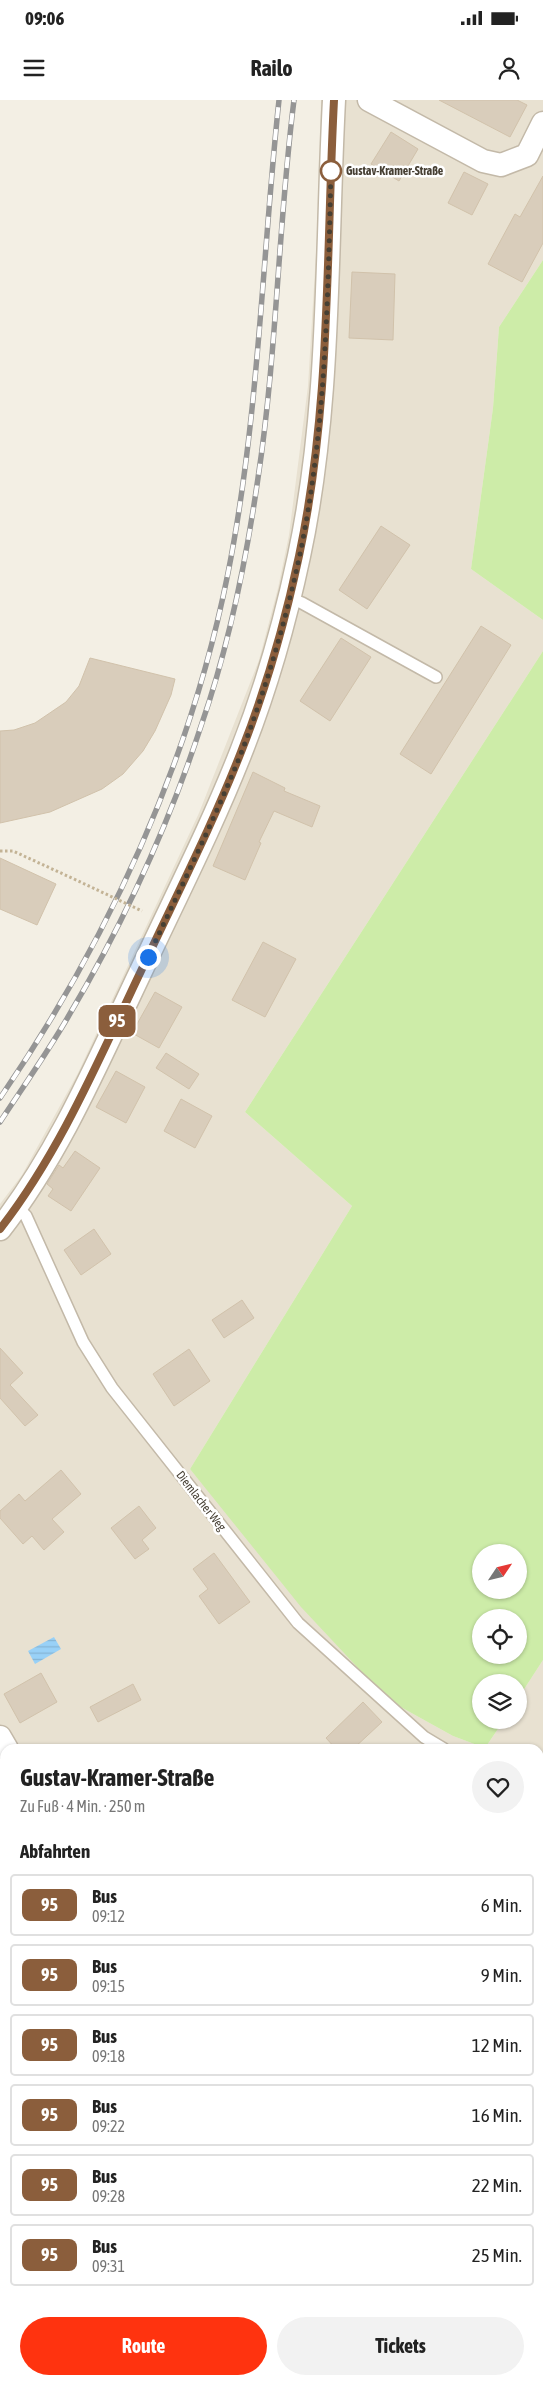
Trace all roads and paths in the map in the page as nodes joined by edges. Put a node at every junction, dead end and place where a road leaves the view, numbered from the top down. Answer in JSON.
{"nodes":[{"id":1,"x":334,"y":100,"type":"edge"},
{"id":2,"x":369,"y":100,"type":"edge"},
{"id":3,"x":543,"y":123,"type":"edge"},
{"id":4,"x":290,"y":598,"type":"junction"},
{"id":5,"x":436,"y":677,"type":"dead end"},
{"id":6,"x":0,"y":851,"type":"edge"},
{"id":7,"x":142,"y":911,"type":"dead end"},
{"id":8,"x":17,"y":1207,"type":"junction"},
{"id":9,"x":0,"y":1229,"type":"edge"},
{"id":10,"x":435,"y":1744,"type":"edge"}],
"edges":[{"from":1,"to":4,"type":"street"},
{"from":2,"to":3,"type":"street"},
{"from":4,"to":5,"type":"lane"},
{"from":4,"to":8,"type":"street"},
{"from":6,"to":7,"type":"path","bridge":true},
{"from":8,"to":9,"type":"street"},
{"from":8,"to":10,"type":"lane","name":"Diemlacher Weg"}]}
